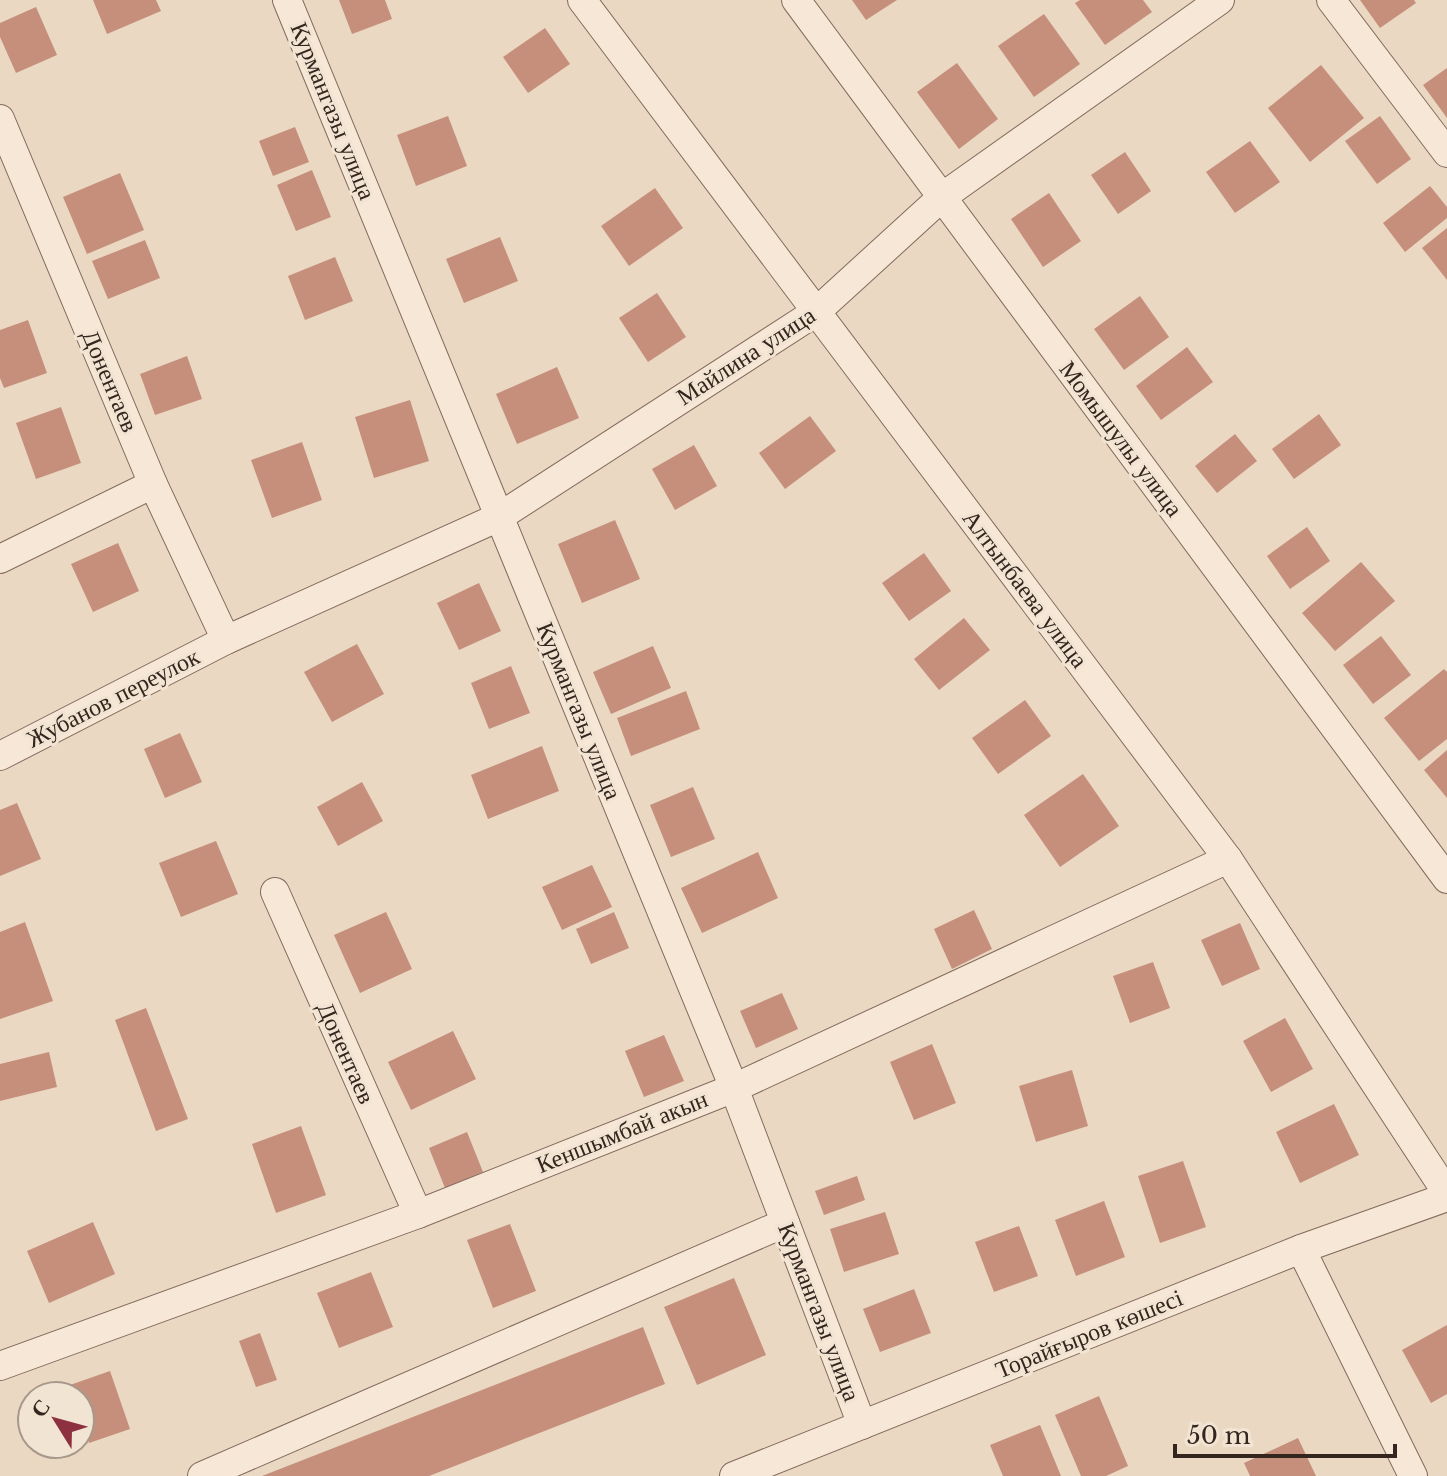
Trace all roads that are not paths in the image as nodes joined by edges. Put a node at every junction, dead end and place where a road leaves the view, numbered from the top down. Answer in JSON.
{"nodes":[{"id":1,"x":287,"y":0,"type":"edge"},
{"id":2,"x":582,"y":0,"type":"edge"},
{"id":3,"x":796,"y":0,"type":"edge"},
{"id":4,"x":1220,"y":0,"type":"edge"},
{"id":5,"x":1331,"y":0,"type":"edge"},
{"id":6,"x":0,"y":119,"type":"edge"},
{"id":7,"x":1447,"y":153,"type":"edge"},
{"id":8,"x":942,"y":197,"type":"junction"},
{"id":9,"x":816,"y":312,"type":"junction"},
{"id":10,"x":153,"y":484,"type":"junction"},
{"id":11,"x":499,"y":517,"type":"junction"},
{"id":12,"x":0,"y":559,"type":"edge"},
{"id":13,"x":226,"y":640,"type":"junction"},
{"id":14,"x":0,"y":756,"type":"edge"},
{"id":15,"x":1228,"y":859,"type":"junction"},
{"id":16,"x":1447,"y":879,"type":"edge"},
{"id":17,"x":275,"y":892,"type":"dead end"},
{"id":18,"x":734,"y":1088,"type":"junction"},
{"id":19,"x":1447,"y":1195,"type":"edge"},
{"id":20,"x":418,"y":1214,"type":"junction"},
{"id":21,"x":785,"y":1223,"type":"junction"},
{"id":22,"x":1301,"y":1249,"type":"junction"},
{"id":23,"x":0,"y":1366,"type":"edge"},
{"id":24,"x":862,"y":1425,"type":"junction"},
{"id":25,"x":202,"y":1476,"type":"edge"},
{"id":26,"x":734,"y":1476,"type":"edge"},
{"id":27,"x":1413,"y":1476,"type":"edge"}],
"edges":[{"from":1,"to":11,"type":"street","name":"Курмангазы улица"},
{"from":2,"to":9,"type":"street","name":"Алтынбаева улица"},
{"from":3,"to":8,"type":"street","name":"Момышулы улица"},
{"from":4,"to":8,"type":"street","name":"Майлина улица"},
{"from":5,"to":7,"type":"street"},
{"from":6,"to":10,"type":"street","name":"Донентаев"},
{"from":8,"to":9,"type":"street","name":"Майлина улица"},
{"from":8,"to":16,"type":"street","name":"Момышулы улица"},
{"from":9,"to":11,"type":"street","name":"Майлина улица"},
{"from":9,"to":15,"type":"street","name":"Алтынбаева улица"},
{"from":10,"to":12,"type":"street"},
{"from":10,"to":13,"type":"street","name":"Донентаев"},
{"from":11,"to":13,"type":"street","name":"Майлина улица"},
{"from":11,"to":18,"type":"street","name":"Курмангазы улица"},
{"from":13,"to":14,"type":"street","name":"Жубанов переулок"},
{"from":15,"to":18,"type":"street","name":"Кеншымбай акын"},
{"from":15,"to":19,"type":"street","name":"Алтынбаева улица"},
{"from":17,"to":20,"type":"street","name":"Донентаев"},
{"from":18,"to":20,"type":"street","name":"Кеншымбай акын"},
{"from":18,"to":21,"type":"street","name":"Курмангазы улица"},
{"from":19,"to":22,"type":"street","name":"Торайғыров көшесі"},
{"from":20,"to":23,"type":"street","name":"Кеншымбай акын"},
{"from":21,"to":24,"type":"street","name":"Курмангазы улица"},
{"from":21,"to":25,"type":"street"},
{"from":22,"to":24,"type":"street","name":"Торайғыров көшесі"},
{"from":22,"to":27,"type":"street"},
{"from":24,"to":26,"type":"street","name":"Торайғыров көшесі"}]}
